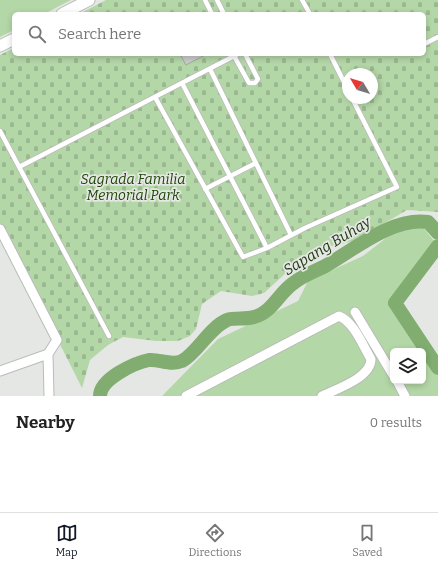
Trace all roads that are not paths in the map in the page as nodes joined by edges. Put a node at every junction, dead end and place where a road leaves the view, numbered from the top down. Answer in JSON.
{"nodes":[{"id":1,"x":89,"y":0,"type":"edge"},
{"id":2,"x":205,"y":0,"type":"edge"},
{"id":3,"x":217,"y":0,"type":"edge"},
{"id":4,"x":302,"y":0,"type":"edge"},
{"id":5,"x":66,"y":12,"type":"edge"},
{"id":6,"x":211,"y":12,"type":"edge"},
{"id":7,"x":223,"y":12,"type":"edge"},
{"id":8,"x":309,"y":12,"type":"edge"},
{"id":9,"x":438,"y":37,"type":"edge"},
{"id":10,"x":12,"y":40,"type":"edge"},
{"id":11,"x":426,"y":43,"type":"edge"},
{"id":12,"x":0,"y":46,"type":"edge"},
{"id":13,"x":233,"y":56,"type":"edge"},
{"id":14,"x":235,"y":56,"type":"edge"},
{"id":15,"x":246,"y":56,"type":"edge"},
{"id":16,"x":331,"y":56,"type":"edge"},
{"id":17,"x":210,"y":69,"type":"junction"},
{"id":18,"x":342,"y":78,"type":"edge"},
{"id":19,"x":182,"y":83,"type":"junction"},
{"id":20,"x":155,"y":97,"type":"junction"},
{"id":21,"x":355,"y":104,"type":"edge"},
{"id":22,"x":0,"y":131,"type":"edge"},
{"id":23,"x":256,"y":163,"type":"junction"},
{"id":24,"x":20,"y":167,"type":"junction"},
{"id":25,"x":230,"y":176,"type":"junction"},
{"id":26,"x":205,"y":189,"type":"junction"},
{"id":27,"x":0,"y":229,"type":"edge"},
{"id":28,"x":291,"y":236,"type":"junction"},
{"id":29,"x":267,"y":248,"type":"junction"},
{"id":30,"x":355,"y":312,"type":"dead end"},
{"id":31,"x":109,"y":336,"type":"dead end"},
{"id":32,"x":48,"y":354,"type":"junction"},
{"id":33,"x":0,"y":370,"type":"edge"},
{"id":34,"x":390,"y":370,"type":"edge"},
{"id":35,"x":399,"y":384,"type":"edge"},
{"id":36,"x":49,"y":396,"type":"edge"},
{"id":37,"x":186,"y":396,"type":"edge"},
{"id":38,"x":322,"y":396,"type":"edge"},
{"id":39,"x":405,"y":396,"type":"edge"}],
"edges":[{"from":1,"to":5,"type":"street"},
{"from":2,"to":6,"type":"lane"},
{"from":3,"to":7,"type":"lane"},
{"from":4,"to":8,"type":"lane"},
{"from":9,"to":11,"type":"lane"},
{"from":10,"to":12,"type":"street"},
{"from":13,"to":17,"type":"lane"},
{"from":14,"to":15,"type":"lane"},
{"from":16,"to":18,"type":"lane"},
{"from":17,"to":19,"type":"lane"},
{"from":17,"to":23,"type":"lane"},
{"from":19,"to":20,"type":"lane"},
{"from":19,"to":25,"type":"lane"},
{"from":20,"to":24,"type":"lane"},
{"from":20,"to":26,"type":"lane"},
{"from":21,"to":28,"type":"lane"},
{"from":22,"to":24,"type":"lane"},
{"from":23,"to":25,"type":"lane"},
{"from":23,"to":28,"type":"lane"},
{"from":24,"to":31,"type":"lane"},
{"from":25,"to":26,"type":"lane"},
{"from":25,"to":29,"type":"lane"},
{"from":26,"to":29,"type":"lane"},
{"from":27,"to":32,"type":"street"},
{"from":28,"to":29,"type":"lane"},
{"from":30,"to":34,"type":"street"},
{"from":32,"to":33,"type":"street"},
{"from":32,"to":36,"type":"street"},
{"from":35,"to":39,"type":"street"},
{"from":37,"to":38,"type":"street"}]}
